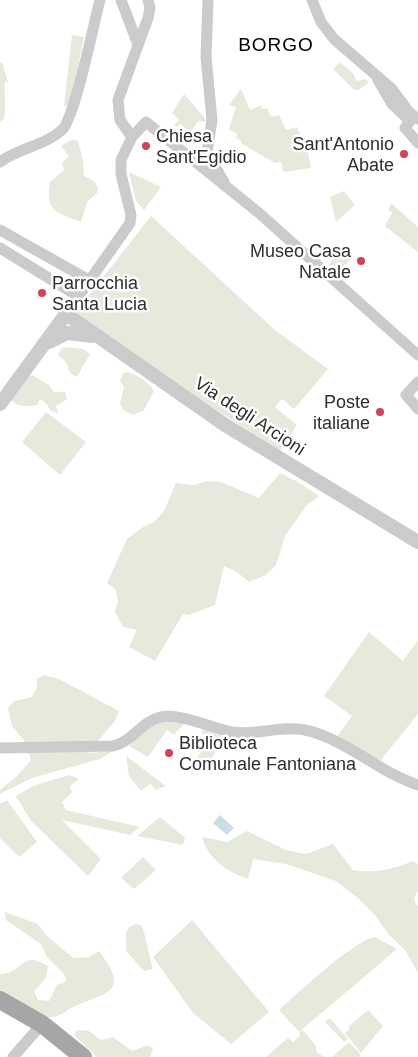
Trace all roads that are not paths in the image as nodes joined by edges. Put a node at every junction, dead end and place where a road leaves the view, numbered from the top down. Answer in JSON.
{"nodes":[{"id":1,"x":100,"y":0,"type":"edge"},
{"id":2,"x":121,"y":0,"type":"edge"},
{"id":3,"x":148,"y":0,"type":"edge"},
{"id":4,"x":208,"y":0,"type":"edge"},
{"id":5,"x":312,"y":0,"type":"edge"},
{"id":6,"x":137,"y":42,"type":"junction"},
{"id":7,"x":370,"y":68,"type":"junction"},
{"id":8,"x":418,"y":119,"type":"edge"},
{"id":9,"x":132,"y":137,"type":"junction"},
{"id":10,"x":418,"y":143,"type":"edge"},
{"id":11,"x":0,"y":162,"type":"edge"},
{"id":12,"x":216,"y":172,"type":"junction"},
{"id":13,"x":0,"y":230,"type":"edge"},
{"id":14,"x":25,"y":245,"type":"junction"},
{"id":15,"x":0,"y":248,"type":"edge"},
{"id":16,"x":16,"y":258,"type":"junction"},
{"id":17,"x":45,"y":265,"type":"junction"},
{"id":18,"x":69,"y":270,"type":"junction"},
{"id":19,"x":89,"y":280,"type":"junction"},
{"id":20,"x":64,"y":288,"type":"junction"},
{"id":21,"x":78,"y":296,"type":"junction"},
{"id":22,"x":66,"y":314,"type":"junction"},
{"id":23,"x":106,"y":342,"type":"junction"},
{"id":24,"x":43,"y":347,"type":"junction"},
{"id":25,"x":418,"y":355,"type":"edge"},
{"id":26,"x":418,"y":382,"type":"edge"},
{"id":27,"x":0,"y":404,"type":"edge"},
{"id":28,"x":418,"y":409,"type":"edge"},
{"id":29,"x":418,"y":542,"type":"edge"},
{"id":30,"x":0,"y":748,"type":"edge"},
{"id":31,"x":418,"y":785,"type":"edge"},
{"id":32,"x":0,"y":1000,"type":"edge"},
{"id":33,"x":42,"y":1024,"type":"junction"},
{"id":34,"x":13,"y":1057,"type":"edge"},
{"id":35,"x":83,"y":1057,"type":"edge"}],
"edges":[{"from":1,"to":11,"type":"street"},
{"from":2,"to":6,"type":"street"},
{"from":3,"to":6,"type":"street"},
{"from":4,"to":12,"type":"street"},
{"from":5,"to":7,"type":"street"},
{"from":6,"to":9,"type":"street"},
{"from":7,"to":8,"type":"street"},
{"from":7,"to":10,"type":"street"},
{"from":9,"to":12,"type":"street"},
{"from":9,"to":19,"type":"street"},
{"from":12,"to":25,"type":"street"},
{"from":13,"to":14,"type":"street"},
{"from":14,"to":17,"type":"street"},
{"from":14,"to":18,"type":"street"},
{"from":15,"to":16,"type":"street"},
{"from":16,"to":17,"type":"street"},
{"from":16,"to":20,"type":"street"},
{"from":17,"to":18,"type":"street"},
{"from":17,"to":20,"type":"street"},
{"from":18,"to":19,"type":"street"},
{"from":19,"to":21,"type":"street"},
{"from":20,"to":21,"type":"street"},
{"from":21,"to":22,"type":"street"},
{"from":22,"to":23,"type":"street","name":"Via degli Arcioni"},
{"from":22,"to":24,"type":"street"},
{"from":23,"to":24,"type":"street"},
{"from":23,"to":29,"type":"street","name":"Via degli Arcioni"},
{"from":24,"to":27,"type":"street"},
{"from":26,"to":28,"type":"street"},
{"from":30,"to":31,"type":"street"},
{"from":32,"to":33,"type":"main road"},
{"from":33,"to":34,"type":"street"},
{"from":33,"to":35,"type":"main road"}]}
